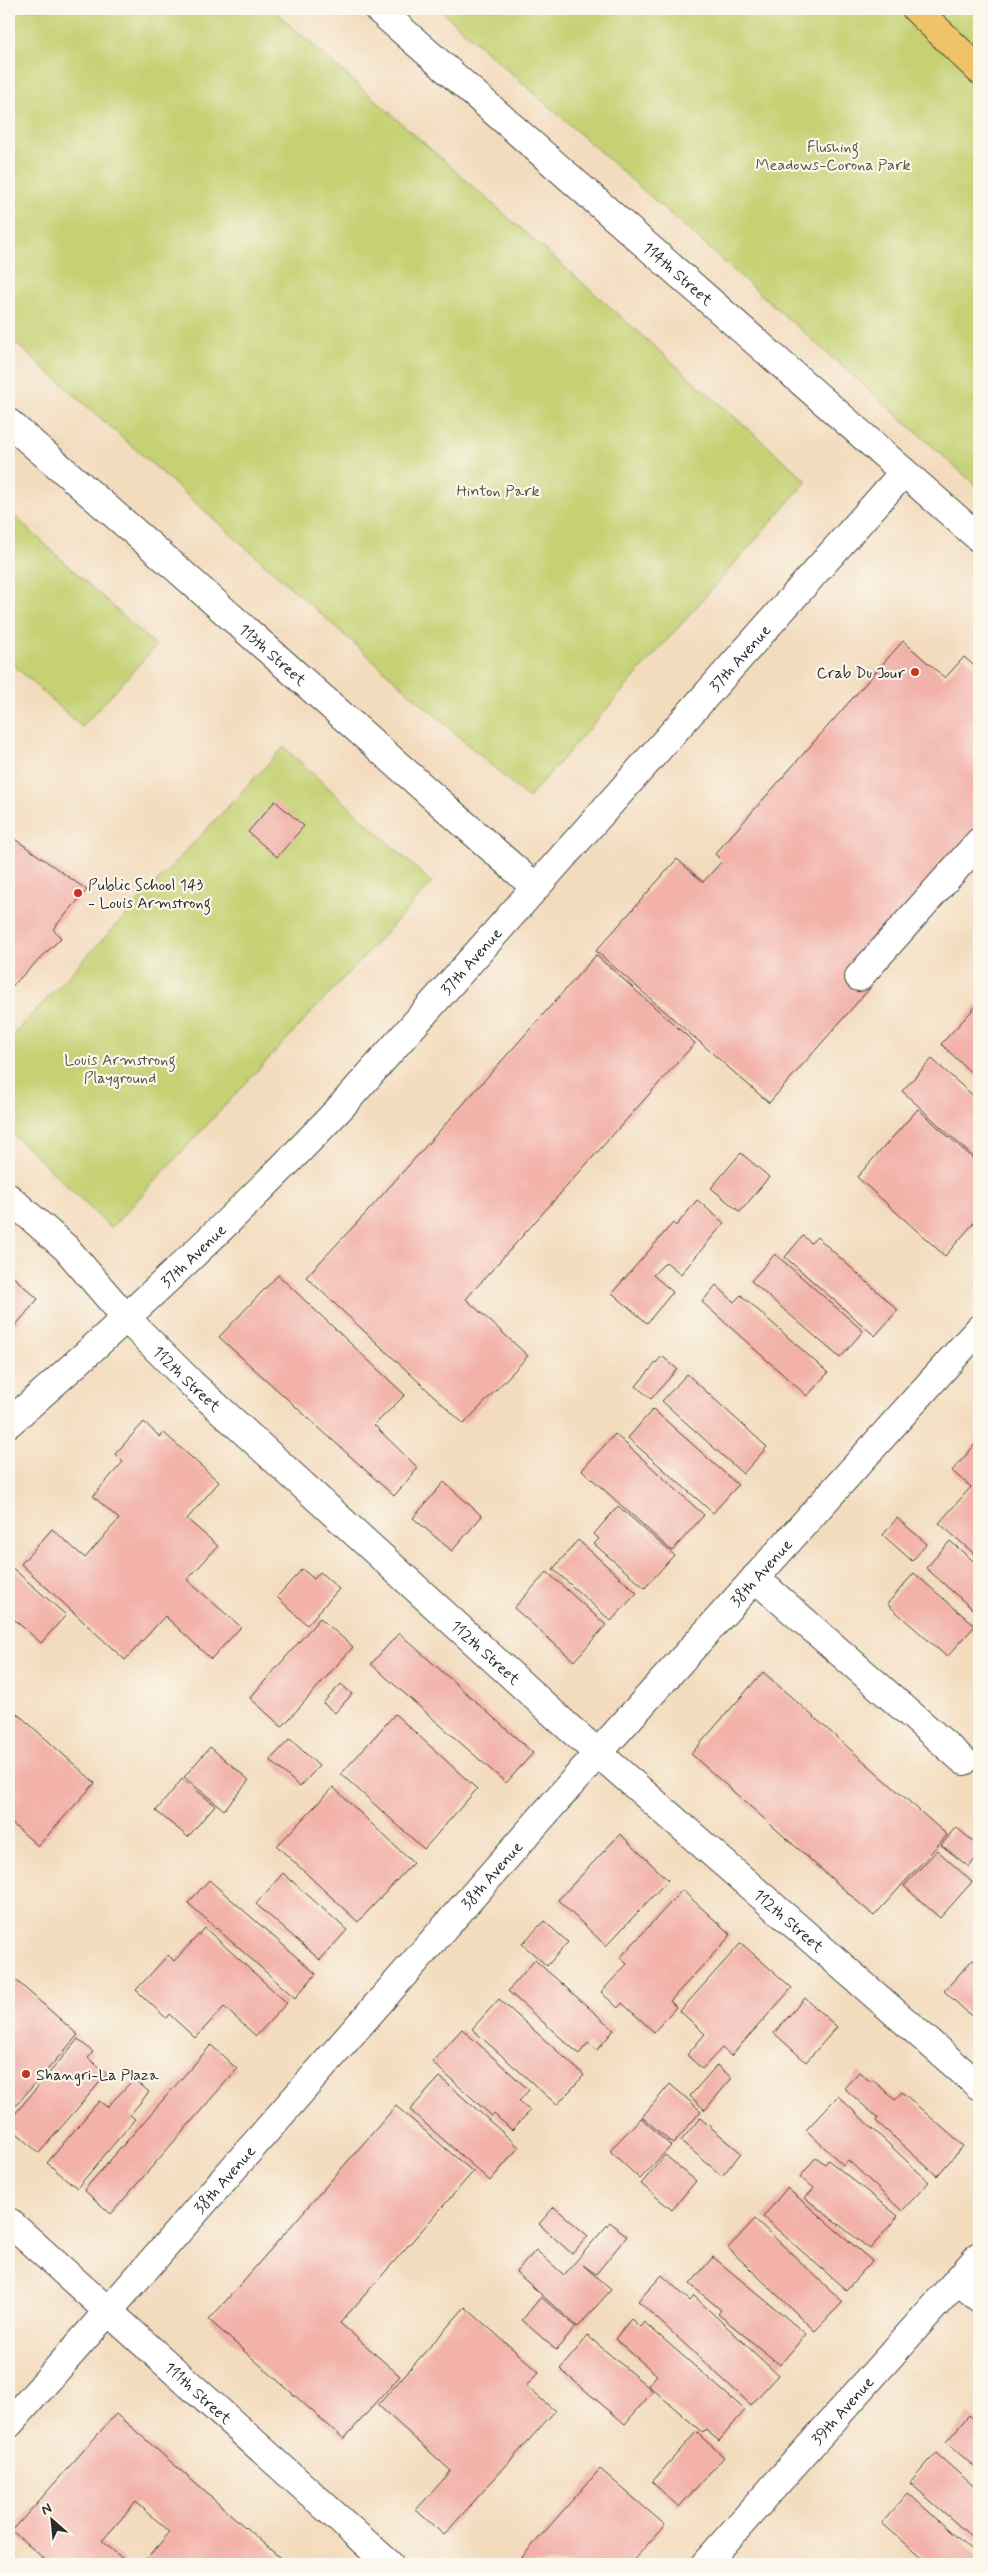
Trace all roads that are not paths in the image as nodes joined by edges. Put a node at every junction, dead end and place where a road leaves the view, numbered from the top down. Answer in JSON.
{"nodes":[{"id":1,"x":378,"y":9,"type":"edge"},
{"id":2,"x":916,"y":9,"type":"edge"},
{"id":3,"x":979,"y":70,"type":"edge"},
{"id":4,"x":9,"y":423,"type":"edge"},
{"id":5,"x":904,"y":472,"type":"junction"},
{"id":6,"x":979,"y":538,"type":"edge"},
{"id":7,"x":979,"y":842,"type":"edge"},
{"id":8,"x":535,"y":887,"type":"junction"},
{"id":9,"x":859,"y":977,"type":"dead end"},
{"id":10,"x":9,"y":1198,"type":"edge"},
{"id":11,"x":127,"y":1319,"type":"junction"},
{"id":12,"x":979,"y":1329,"type":"edge"},
{"id":13,"x":9,"y":1423,"type":"edge"},
{"id":14,"x":755,"y":1578,"type":"junction"},
{"id":15,"x":598,"y":1753,"type":"junction"},
{"id":16,"x":964,"y":1761,"type":"dead end"},
{"id":17,"x":979,"y":2086,"type":"edge"},
{"id":18,"x":9,"y":2222,"type":"edge"},
{"id":19,"x":979,"y":2256,"type":"edge"},
{"id":20,"x":958,"y":2280,"type":"junction"},
{"id":21,"x":979,"y":2298,"type":"edge"},
{"id":22,"x":109,"y":2312,"type":"junction"},
{"id":23,"x":9,"y":2424,"type":"edge"},
{"id":24,"x":389,"y":2564,"type":"edge"},
{"id":25,"x":705,"y":2564,"type":"edge"}],
"edges":[{"from":1,"to":5,"type":"street","name":"114th Street"},
{"from":2,"to":3,"type":"highway"},
{"from":4,"to":8,"type":"street","name":"113th Street"},
{"from":5,"to":6,"type":"street","name":"114th Street"},
{"from":5,"to":8,"type":"street","name":"37th Avenue"},
{"from":7,"to":9,"type":"street"},
{"from":8,"to":11,"type":"street","name":"37th Avenue"},
{"from":10,"to":11,"type":"street","name":"112th Street"},
{"from":11,"to":13,"type":"street","name":"37th Avenue"},
{"from":11,"to":15,"type":"street","name":"112th Street"},
{"from":12,"to":14,"type":"street","name":"38th Avenue"},
{"from":14,"to":15,"type":"street","name":"38th Avenue"},
{"from":14,"to":16,"type":"street"},
{"from":15,"to":17,"type":"street","name":"112th Street"},
{"from":15,"to":22,"type":"street","name":"38th Avenue"},
{"from":18,"to":22,"type":"street","name":"111th Street"},
{"from":19,"to":20,"type":"street","name":"39th Avenue"},
{"from":20,"to":21,"type":"street"},
{"from":20,"to":25,"type":"street","name":"39th Avenue"},
{"from":22,"to":23,"type":"street","name":"38th Avenue"},
{"from":22,"to":24,"type":"street","name":"111th Street"}]}
